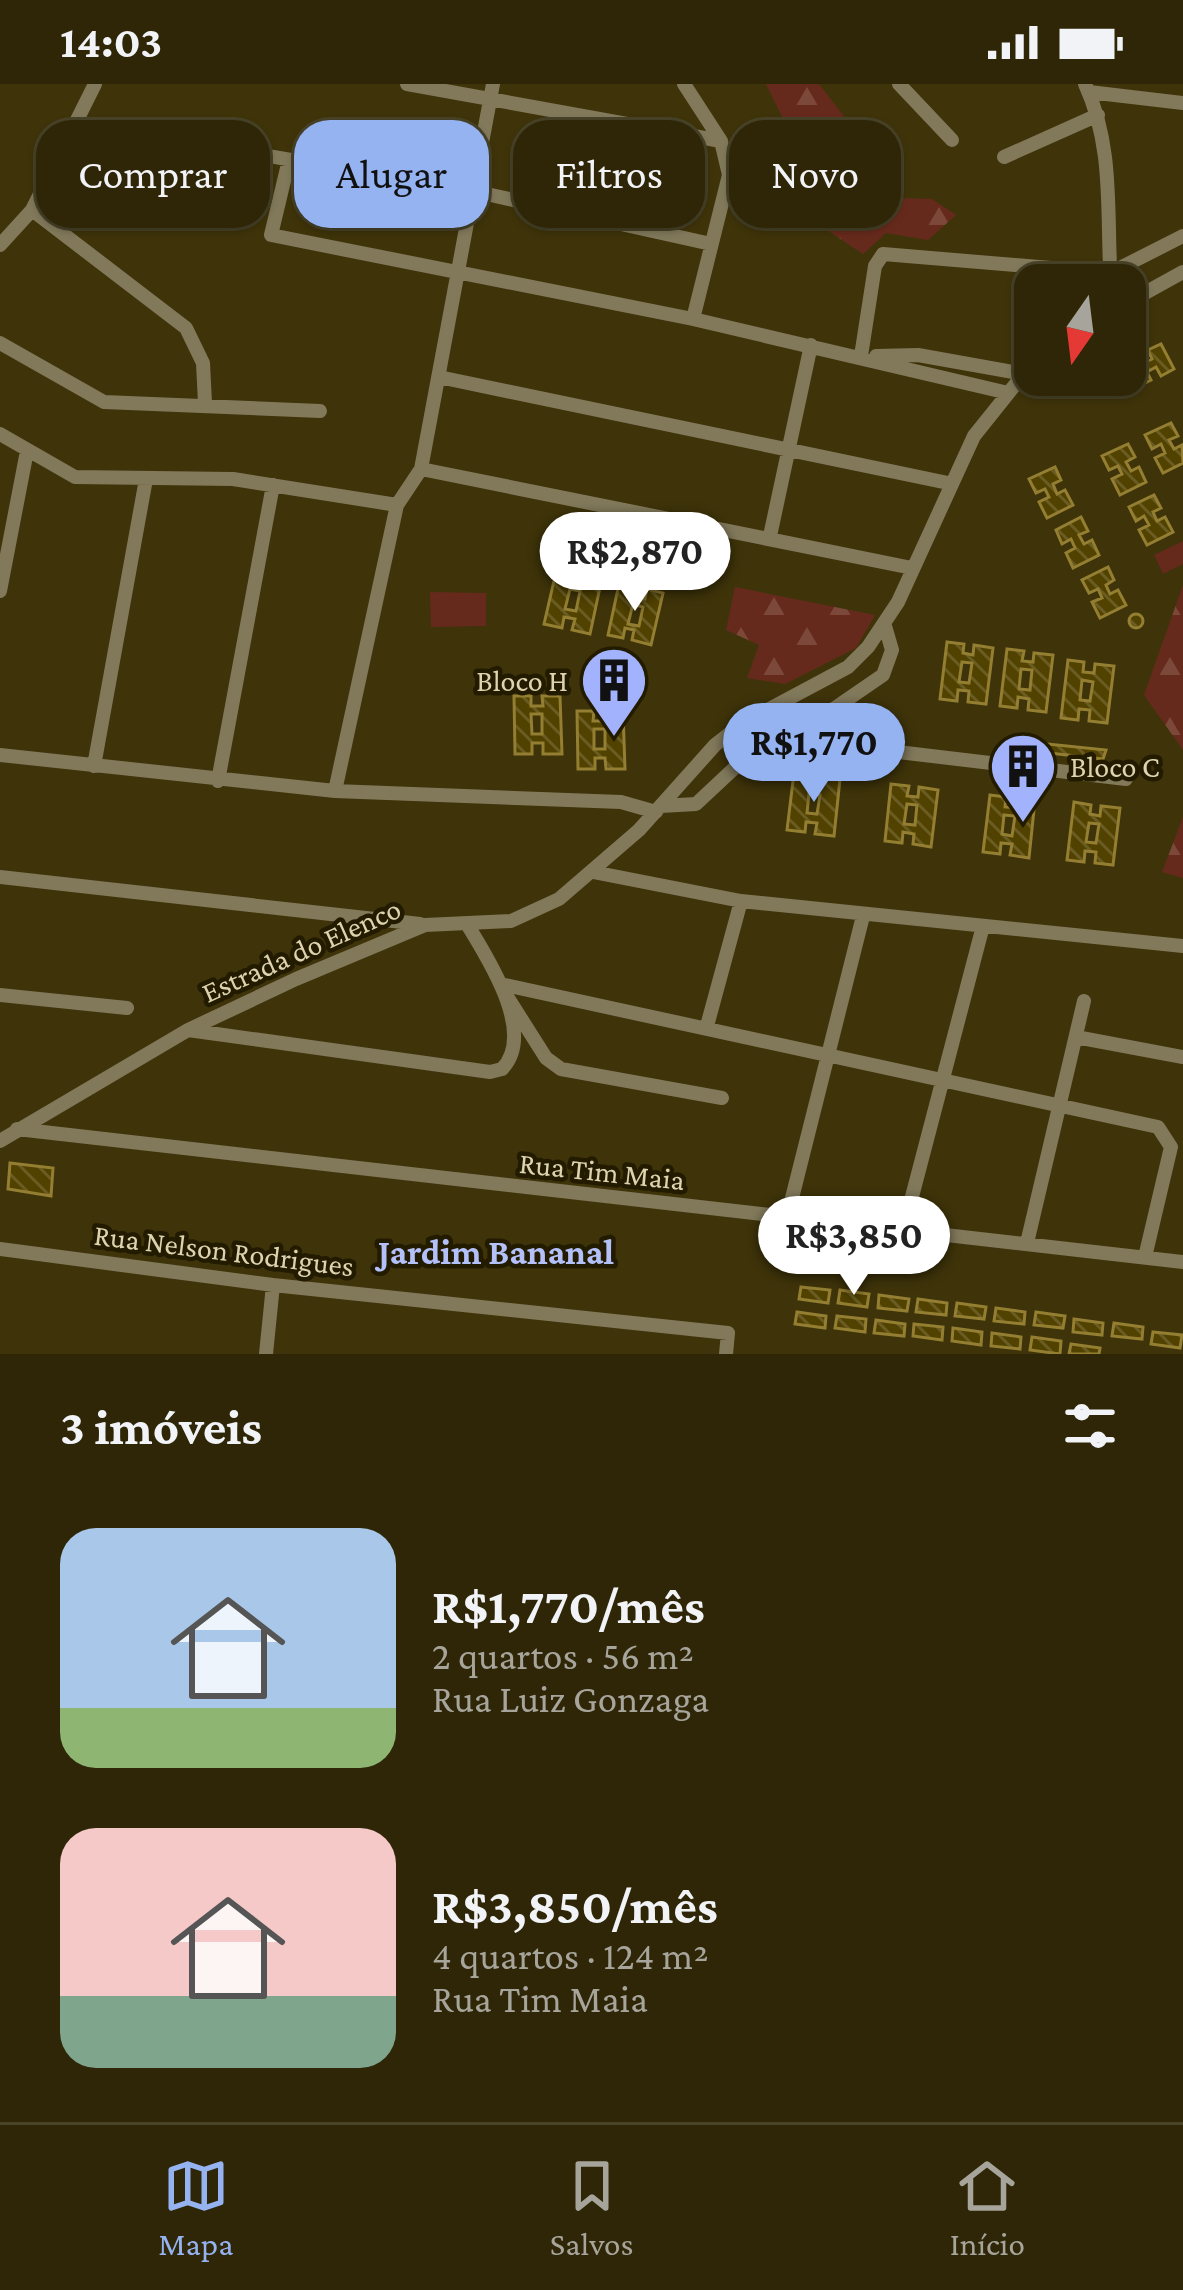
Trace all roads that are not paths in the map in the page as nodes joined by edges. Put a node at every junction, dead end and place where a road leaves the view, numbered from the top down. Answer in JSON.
{"nodes":[{"id":1,"x":94,"y":84,"type":"edge"},
{"id":2,"x":407,"y":84,"type":"edge"},
{"id":3,"x":684,"y":84,"type":"edge"},
{"id":4,"x":899,"y":84,"type":"edge"},
{"id":5,"x":1087,"y":88,"type":"edge"},
{"id":6,"x":491,"y":92,"type":"edge"},
{"id":7,"x":1183,"y":103,"type":"edge"},
{"id":8,"x":1098,"y":115,"type":"junction"},
{"id":9,"x":77,"y":120,"type":"edge"},
{"id":10,"x":952,"y":140,"type":"dead end"},
{"id":11,"x":721,"y":141,"type":"junction"},
{"id":12,"x":270,"y":157,"type":"edge"},
{"id":13,"x":1004,"y":157,"type":"dead end"},
{"id":14,"x":289,"y":160,"type":"junction"},
{"id":15,"x":294,"y":161,"type":"edge"},
{"id":16,"x":489,"y":195,"type":"edge"},
{"id":17,"x":36,"y":202,"type":"edge"},
{"id":18,"x":32,"y":210,"type":"junction"},
{"id":19,"x":466,"y":228,"type":"edge"},
{"id":20,"x":1183,"y":236,"type":"edge"},
{"id":21,"x":711,"y":244,"type":"junction"},
{"id":22,"x":0,"y":245,"type":"edge"},
{"id":23,"x":1110,"y":264,"type":"edge"},
{"id":24,"x":1135,"y":264,"type":"edge"},
{"id":25,"x":1014,"y":268,"type":"edge"},
{"id":26,"x":1183,"y":272,"type":"edge"},
{"id":27,"x":458,"y":273,"type":"junction"},
{"id":28,"x":1146,"y":292,"type":"edge"},
{"id":29,"x":693,"y":320,"type":"junction"},
{"id":30,"x":0,"y":343,"type":"edge"},
{"id":31,"x":811,"y":345,"type":"junction"},
{"id":32,"x":864,"y":357,"type":"junction"},
{"id":33,"x":1014,"y":372,"type":"edge"},
{"id":34,"x":439,"y":377,"type":"junction"},
{"id":35,"x":1014,"y":379,"type":"edge"},
{"id":36,"x":1004,"y":392,"type":"junction"},
{"id":37,"x":205,"y":403,"type":"junction"},
{"id":38,"x":320,"y":411,"type":"dead end"},
{"id":39,"x":0,"y":434,"type":"edge"},
{"id":40,"x":784,"y":447,"type":"junction"},
{"id":41,"x":27,"y":451,"type":"junction"},
{"id":42,"x":421,"y":470,"type":"junction"},
{"id":43,"x":146,"y":479,"type":"junction"},
{"id":44,"x":948,"y":483,"type":"junction"},
{"id":45,"x":273,"y":484,"type":"junction"},
{"id":46,"x":397,"y":506,"type":"junction"},
{"id":47,"x":770,"y":536,"type":"junction"},
{"id":48,"x":912,"y":568,"type":"junction"},
{"id":49,"x":0,"y":591,"type":"edge"},
{"id":50,"x":885,"y":626,"type":"junction"},
{"id":51,"x":836,"y":708,"type":"junction"},
{"id":52,"x":780,"y":738,"type":"junction"},
{"id":53,"x":844,"y":747,"type":"junction"},
{"id":54,"x":0,"y":755,"type":"edge"},
{"id":55,"x":94,"y":766,"type":"junction"},
{"id":56,"x":1126,"y":779,"type":"dead end"},
{"id":57,"x":218,"y":781,"type":"junction"},
{"id":58,"x":335,"y":791,"type":"junction"},
{"id":59,"x":658,"y":809,"type":"junction"},
{"id":60,"x":593,"y":872,"type":"junction"},
{"id":61,"x":0,"y":877,"type":"edge"},
{"id":62,"x":741,"y":901,"type":"junction"},
{"id":63,"x":862,"y":916,"type":"junction"},
{"id":64,"x":467,"y":924,"type":"junction"},
{"id":65,"x":425,"y":925,"type":"junction"},
{"id":66,"x":983,"y":926,"type":"junction"},
{"id":67,"x":1183,"y":946,"type":"edge"},
{"id":68,"x":506,"y":991,"type":"junction"},
{"id":69,"x":0,"y":995,"type":"edge"},
{"id":70,"x":1084,"y":1001,"type":"dead end"},
{"id":71,"x":127,"y":1008,"type":"dead end"},
{"id":72,"x":707,"y":1026,"type":"junction"},
{"id":73,"x":188,"y":1030,"type":"junction"},
{"id":74,"x":1076,"y":1037,"type":"junction"},
{"id":75,"x":825,"y":1053,"type":"junction"},
{"id":76,"x":1183,"y":1057,"type":"edge"},
{"id":77,"x":942,"y":1080,"type":"junction"},
{"id":78,"x":722,"y":1098,"type":"dead end"},
{"id":79,"x":1060,"y":1103,"type":"junction"},
{"id":80,"x":17,"y":1129,"type":"junction"},
{"id":81,"x":0,"y":1141,"type":"edge"},
{"id":82,"x":1166,"y":1173,"type":"junction"},
{"id":83,"x":1183,"y":1178,"type":"edge"},
{"id":84,"x":787,"y":1218,"type":"junction"},
{"id":85,"x":904,"y":1231,"type":"junction"},
{"id":86,"x":1027,"y":1243,"type":"junction"},
{"id":87,"x":0,"y":1249,"type":"edge"},
{"id":88,"x":1145,"y":1257,"type":"junction"},
{"id":89,"x":1183,"y":1262,"type":"edge"},
{"id":90,"x":273,"y":1285,"type":"junction"},
{"id":91,"x":266,"y":1354,"type":"edge"},
{"id":92,"x":726,"y":1354,"type":"edge"}],
"edges":[{"from":1,"to":9,"type":"street"},
{"from":2,"to":6,"type":"street"},
{"from":3,"to":11,"type":"street"},
{"from":4,"to":10,"type":"street"},
{"from":5,"to":7,"type":"street"},
{"from":5,"to":8,"type":"street"},
{"from":6,"to":11,"type":"street"},
{"from":8,"to":13,"type":"street"},
{"from":8,"to":23,"type":"street"},
{"from":11,"to":21,"type":"street"},
{"from":12,"to":14,"type":"street"},
{"from":14,"to":15,"type":"street"},
{"from":14,"to":27,"type":"street"},
{"from":16,"to":21,"type":"street"},
{"from":17,"to":18,"type":"street"},
{"from":18,"to":22,"type":"street"},
{"from":18,"to":37,"type":"street"},
{"from":19,"to":27,"type":"street"},
{"from":20,"to":24,"type":"street"},
{"from":21,"to":29,"type":"street"},
{"from":25,"to":32,"type":"street"},
{"from":26,"to":28,"type":"street"},
{"from":27,"to":29,"type":"street"},
{"from":27,"to":34,"type":"street"},
{"from":29,"to":31,"type":"street"},
{"from":30,"to":37,"type":"street"},
{"from":31,"to":32,"type":"street"},
{"from":31,"to":40,"type":"street"},
{"from":32,"to":33,"type":"street"},
{"from":32,"to":36,"type":"street"},
{"from":34,"to":40,"type":"street"},
{"from":34,"to":42,"type":"street"},
{"from":35,"to":36,"type":"street","name":"Estrada do Elenco"},
{"from":36,"to":44,"type":"street","name":"Estrada do Elenco"},
{"from":37,"to":38,"type":"street"},
{"from":39,"to":41,"type":"street"},
{"from":40,"to":44,"type":"street"},
{"from":40,"to":47,"type":"street"},
{"from":41,"to":43,"type":"street"},
{"from":41,"to":49,"type":"street"},
{"from":42,"to":46,"type":"street"},
{"from":42,"to":47,"type":"street"},
{"from":43,"to":45,"type":"street"},
{"from":43,"to":55,"type":"street"},
{"from":44,"to":48,"type":"street","name":"Estrada do Elenco"},
{"from":45,"to":46,"type":"street"},
{"from":45,"to":57,"type":"street"},
{"from":46,"to":58,"type":"street"},
{"from":47,"to":48,"type":"street"},
{"from":48,"to":50,"type":"street","name":"Estrada do Elenco"},
{"from":50,"to":51,"type":"street"},
{"from":50,"to":59,"type":"street","name":"Estrada do Elenco"},
{"from":51,"to":52,"type":"street"},
{"from":51,"to":53,"type":"street"},
{"from":52,"to":53,"type":"street"},
{"from":52,"to":59,"type":"street"},
{"from":53,"to":56,"type":"street"},
{"from":54,"to":55,"type":"street"},
{"from":55,"to":57,"type":"street"},
{"from":57,"to":58,"type":"street"},
{"from":58,"to":59,"type":"street"},
{"from":59,"to":60,"type":"street","name":"Estrada do Elenco"},
{"from":60,"to":62,"type":"street"},
{"from":60,"to":64,"type":"street","name":"Estrada do Elenco"},
{"from":61,"to":65,"type":"street"},
{"from":62,"to":63,"type":"street"},
{"from":62,"to":72,"type":"street"},
{"from":63,"to":66,"type":"street"},
{"from":63,"to":75,"type":"street"},
{"from":64,"to":65,"type":"street","name":"Estrada do Elenco"},
{"from":64,"to":68,"type":"street"},
{"from":65,"to":73,"type":"street","name":"Estrada do Elenco"},
{"from":66,"to":67,"type":"street"},
{"from":66,"to":77,"type":"street"},
{"from":68,"to":72,"type":"street"},
{"from":68,"to":73,"type":"street"},
{"from":68,"to":78,"type":"street"},
{"from":69,"to":71,"type":"street"},
{"from":70,"to":74,"type":"street"},
{"from":72,"to":75,"type":"street"},
{"from":73,"to":80,"type":"street","name":"Estrada do Elenco"},
{"from":74,"to":76,"type":"street"},
{"from":74,"to":79,"type":"street"},
{"from":75,"to":77,"type":"street"},
{"from":75,"to":84,"type":"street"},
{"from":77,"to":79,"type":"street"},
{"from":77,"to":85,"type":"street"},
{"from":79,"to":82,"type":"street"},
{"from":79,"to":86,"type":"street"},
{"from":80,"to":81,"type":"street","name":"Estrada do Elenco"},
{"from":80,"to":84,"type":"street","name":"Rua Tim Maia"},
{"from":82,"to":83,"type":"street"},
{"from":82,"to":88,"type":"street"},
{"from":84,"to":85,"type":"street","name":"Rua Tim Maia"},
{"from":85,"to":86,"type":"street","name":"Rua Tim Maia"},
{"from":86,"to":88,"type":"street","name":"Rua Tim Maia"},
{"from":87,"to":90,"type":"street","name":"Rua Nelson Rodrigues"},
{"from":88,"to":89,"type":"street","name":"Rua Tim Maia"},
{"from":90,"to":91,"type":"street"},
{"from":90,"to":92,"type":"street","name":"Rua Nelson Rodrigues"}]}
